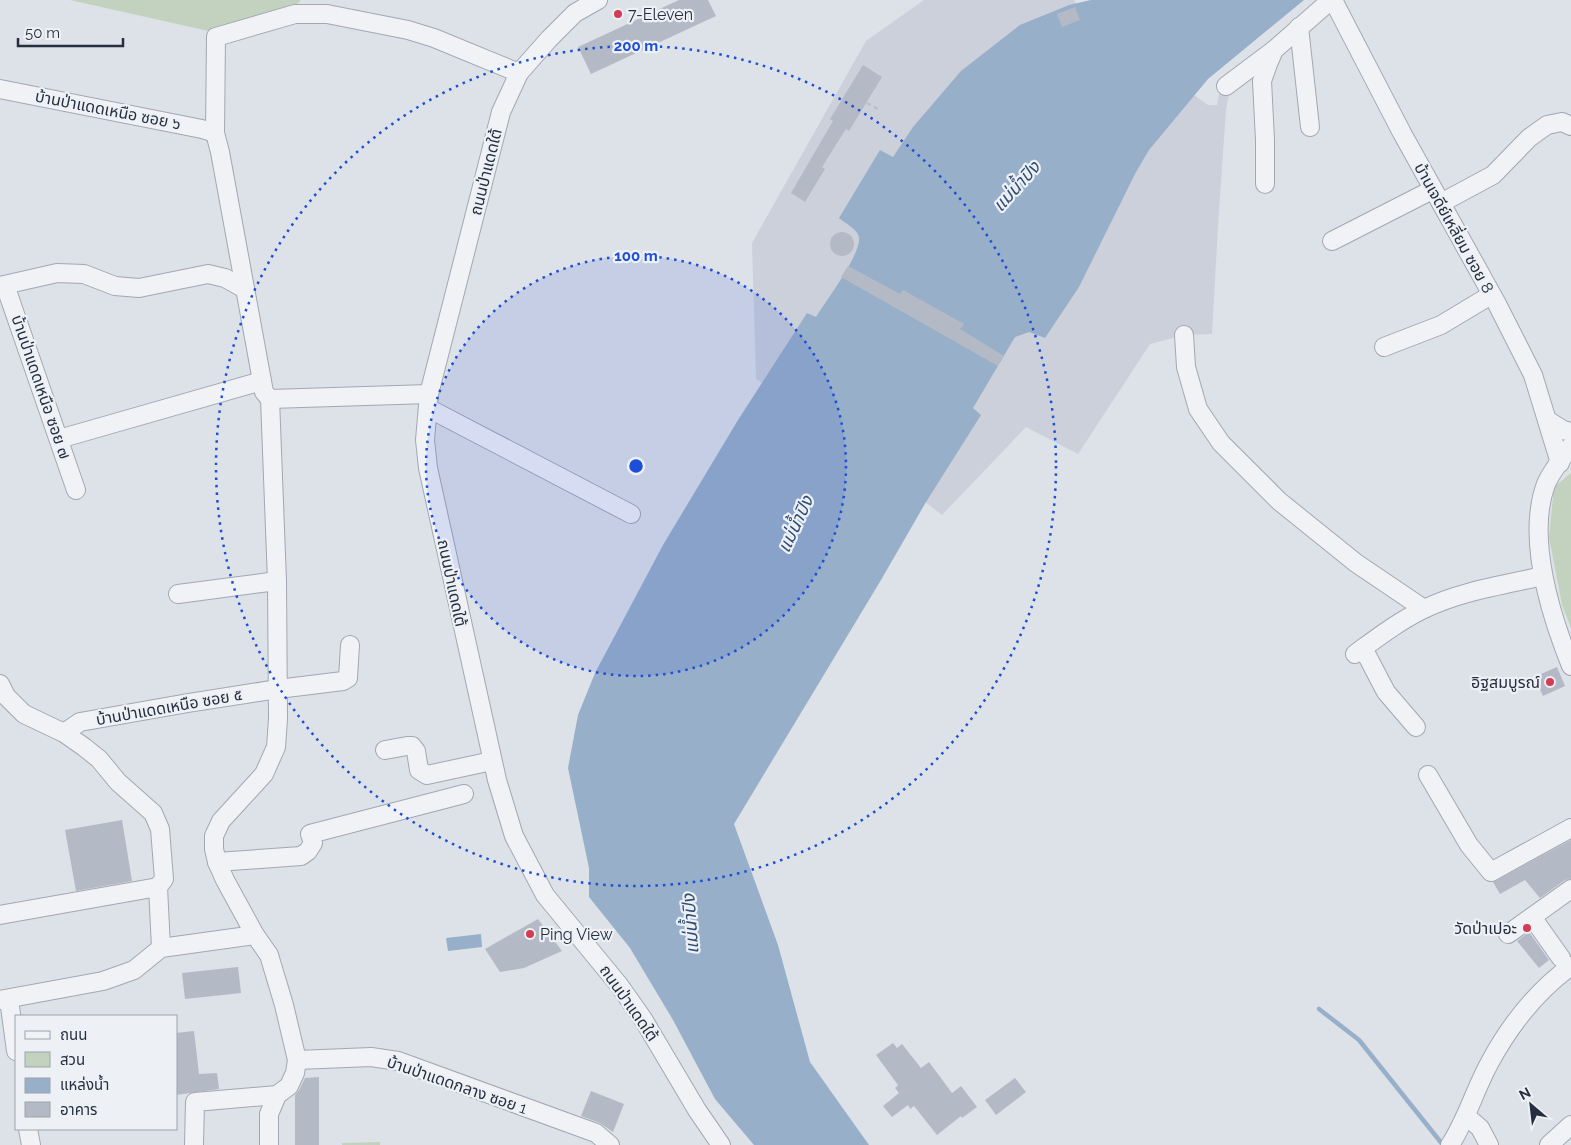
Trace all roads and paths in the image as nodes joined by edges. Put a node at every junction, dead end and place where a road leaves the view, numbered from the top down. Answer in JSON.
{"nodes":[{"id":1,"x":310,"y":0,"type":"edge"},
{"id":2,"x":598,"y":0,"type":"edge"},
{"id":3,"x":1332,"y":0,"type":"edge"},
{"id":4,"x":295,"y":14,"type":"junction"},
{"id":5,"x":1299,"y":27,"type":"junction"},
{"id":6,"x":1274,"y":50,"type":"junction"},
{"id":7,"x":519,"y":74,"type":"junction"},
{"id":8,"x":1226,"y":86,"type":"dead end"},
{"id":9,"x":0,"y":89,"type":"edge"},
{"id":10,"x":867,"y":103,"type":"dead end"},
{"id":11,"x":878,"y":109,"type":"dead end"},
{"id":12,"x":1571,"y":126,"type":"edge"},
{"id":13,"x":1310,"y":127,"type":"dead end"},
{"id":14,"x":215,"y":133,"type":"junction"},
{"id":15,"x":1265,"y":184,"type":"dead end"},
{"id":16,"x":1436,"y":196,"type":"junction"},
{"id":17,"x":1332,"y":241,"type":"dead end"},
{"id":18,"x":3,"y":285,"type":"edge"},
{"id":19,"x":245,"y":289,"type":"junction"},
{"id":20,"x":1491,"y":294,"type":"junction"},
{"id":21,"x":1184,"y":335,"type":"dead end"},
{"id":22,"x":1384,"y":347,"type":"dead end"},
{"id":23,"x":262,"y":381,"type":"junction"},
{"id":24,"x":270,"y":399,"type":"junction"},
{"id":25,"x":429,"y":401,"type":"junction"},
{"id":26,"x":1547,"y":420,"type":"junction"},
{"id":27,"x":1571,"y":432,"type":"edge"},
{"id":28,"x":59,"y":439,"type":"junction"},
{"id":29,"x":1571,"y":446,"type":"edge"},
{"id":30,"x":1560,"y":462,"type":"junction"},
{"id":31,"x":76,"y":490,"type":"dead end"},
{"id":32,"x":631,"y":514,"type":"dead end"},
{"id":33,"x":1543,"y":576,"type":"junction"},
{"id":34,"x":278,"y":581,"type":"junction"},
{"id":35,"x":178,"y":594,"type":"dead end"},
{"id":36,"x":1424,"y":609,"type":"junction"},
{"id":37,"x":350,"y":645,"type":"dead end"},
{"id":38,"x":1571,"y":666,"type":"edge"},
{"id":39,"x":0,"y":684,"type":"edge"},
{"id":40,"x":278,"y":689,"type":"junction"},
{"id":41,"x":1416,"y":727,"type":"dead end"},
{"id":42,"x":64,"y":733,"type":"junction"},
{"id":43,"x":385,"y":750,"type":"dead end"},
{"id":44,"x":492,"y":761,"type":"junction"},
{"id":45,"x":1428,"y":775,"type":"dead end"},
{"id":46,"x":464,"y":794,"type":"dead end"},
{"id":47,"x":1571,"y":828,"type":"edge"},
{"id":48,"x":217,"y":862,"type":"junction"},
{"id":49,"x":161,"y":883,"type":"junction"},
{"id":50,"x":1570,"y":893,"type":"edge"},
{"id":51,"x":0,"y":915,"type":"edge"},
{"id":52,"x":1532,"y":917,"type":"junction"},
{"id":53,"x":1508,"y":934,"type":"dead end"},
{"id":54,"x":255,"y":935,"type":"junction"},
{"id":55,"x":161,"y":948,"type":"junction"},
{"id":56,"x":1566,"y":962,"type":"edge"},
{"id":57,"x":4,"y":1000,"type":"edge"},
{"id":58,"x":15,"y":1047,"type":"edge"},
{"id":59,"x":297,"y":1060,"type":"junction"},
{"id":60,"x":278,"y":1095,"type":"junction"},
{"id":61,"x":1466,"y":1116,"type":"junction"},
{"id":62,"x":1571,"y":1126,"type":"edge"},
{"id":63,"x":28,"y":1130,"type":"edge"},
{"id":64,"x":31,"y":1145,"type":"edge"},
{"id":65,"x":194,"y":1145,"type":"edge"},
{"id":66,"x":270,"y":1145,"type":"edge"},
{"id":67,"x":608,"y":1145,"type":"edge"},
{"id":68,"x":721,"y":1145,"type":"edge"},
{"id":69,"x":1450,"y":1145,"type":"edge"},
{"id":70,"x":1489,"y":1145,"type":"edge"},
{"id":71,"x":1549,"y":1145,"type":"edge"}],
"edges":[{"from":1,"to":4,"type":"street"},
{"from":2,"to":7,"type":"street","name":"ถนนป่าแดดใต้"},
{"from":3,"to":5,"type":"street"},
{"from":3,"to":16,"type":"street","name":"บ้านเจดีย์เหลี่ยม ซอย 8"},
{"from":4,"to":7,"type":"street"},
{"from":4,"to":14,"type":"street"},
{"from":5,"to":6,"type":"street"},
{"from":5,"to":13,"type":"street"},
{"from":6,"to":8,"type":"street"},
{"from":6,"to":15,"type":"street"},
{"from":7,"to":25,"type":"street","name":"ถนนป่าแดดใต้"},
{"from":9,"to":14,"type":"street","name":"บ้านป่าแดดเหนือ ซอย ๖"},
{"from":10,"to":11,"type":"path"},
{"from":12,"to":16,"type":"street"},
{"from":14,"to":19,"type":"street"},
{"from":16,"to":17,"type":"street"},
{"from":16,"to":20,"type":"street","name":"บ้านเจดีย์เหลี่ยม ซอย 8"},
{"from":18,"to":19,"type":"street"},
{"from":18,"to":28,"type":"street","name":"บ้านป่าแดดเหนือ ซอย ๗"},
{"from":19,"to":23,"type":"street"},
{"from":20,"to":22,"type":"street"},
{"from":20,"to":26,"type":"street","name":"บ้านเจดีย์เหลี่ยม ซอย 8"},
{"from":21,"to":36,"type":"street"},
{"from":23,"to":24,"type":"street"},
{"from":23,"to":28,"type":"street"},
{"from":24,"to":25,"type":"street"},
{"from":24,"to":34,"type":"street"},
{"from":25,"to":32,"type":"street"},
{"from":25,"to":44,"type":"street","name":"ถนนป่าแดดใต้"},
{"from":26,"to":27,"type":"street"},
{"from":26,"to":30,"type":"street","name":"บ้านเจดีย์เหลี่ยม ซอย 8"},
{"from":28,"to":31,"type":"street","name":"บ้านป่าแดดเหนือ ซอย ๗"},
{"from":29,"to":30,"type":"street"},
{"from":30,"to":33,"type":"street"},
{"from":33,"to":36,"type":"street"},
{"from":33,"to":38,"type":"street"},
{"from":34,"to":35,"type":"street"},
{"from":34,"to":40,"type":"street"},
{"from":36,"to":41,"type":"street"},
{"from":37,"to":40,"type":"street","name":"บ้านป่าแดดเหนือ ซอย ๕"},
{"from":39,"to":42,"type":"street"},
{"from":40,"to":42,"type":"street","name":"บ้านป่าแดดเหนือ ซอย ๕"},
{"from":40,"to":48,"type":"street"},
{"from":42,"to":49,"type":"street"},
{"from":43,"to":44,"type":"street"},
{"from":44,"to":68,"type":"street","name":"ถนนป่าแดดใต้"},
{"from":45,"to":47,"type":"street"},
{"from":46,"to":48,"type":"street"},
{"from":48,"to":54,"type":"street"},
{"from":49,"to":51,"type":"street"},
{"from":49,"to":55,"type":"street"},
{"from":50,"to":52,"type":"street"},
{"from":52,"to":53,"type":"street"},
{"from":52,"to":56,"type":"street"},
{"from":54,"to":55,"type":"street"},
{"from":54,"to":59,"type":"street"},
{"from":55,"to":57,"type":"street"},
{"from":56,"to":61,"type":"street"},
{"from":57,"to":58,"type":"street"},
{"from":59,"to":60,"type":"street"},
{"from":59,"to":67,"type":"street","name":"บ้านป่าแดดกลาง ซอย 1"},
{"from":60,"to":65,"type":"street"},
{"from":60,"to":66,"type":"street"},
{"from":61,"to":69,"type":"street"},
{"from":61,"to":70,"type":"street"},
{"from":62,"to":71,"type":"street"},
{"from":63,"to":64,"type":"street"}]}
